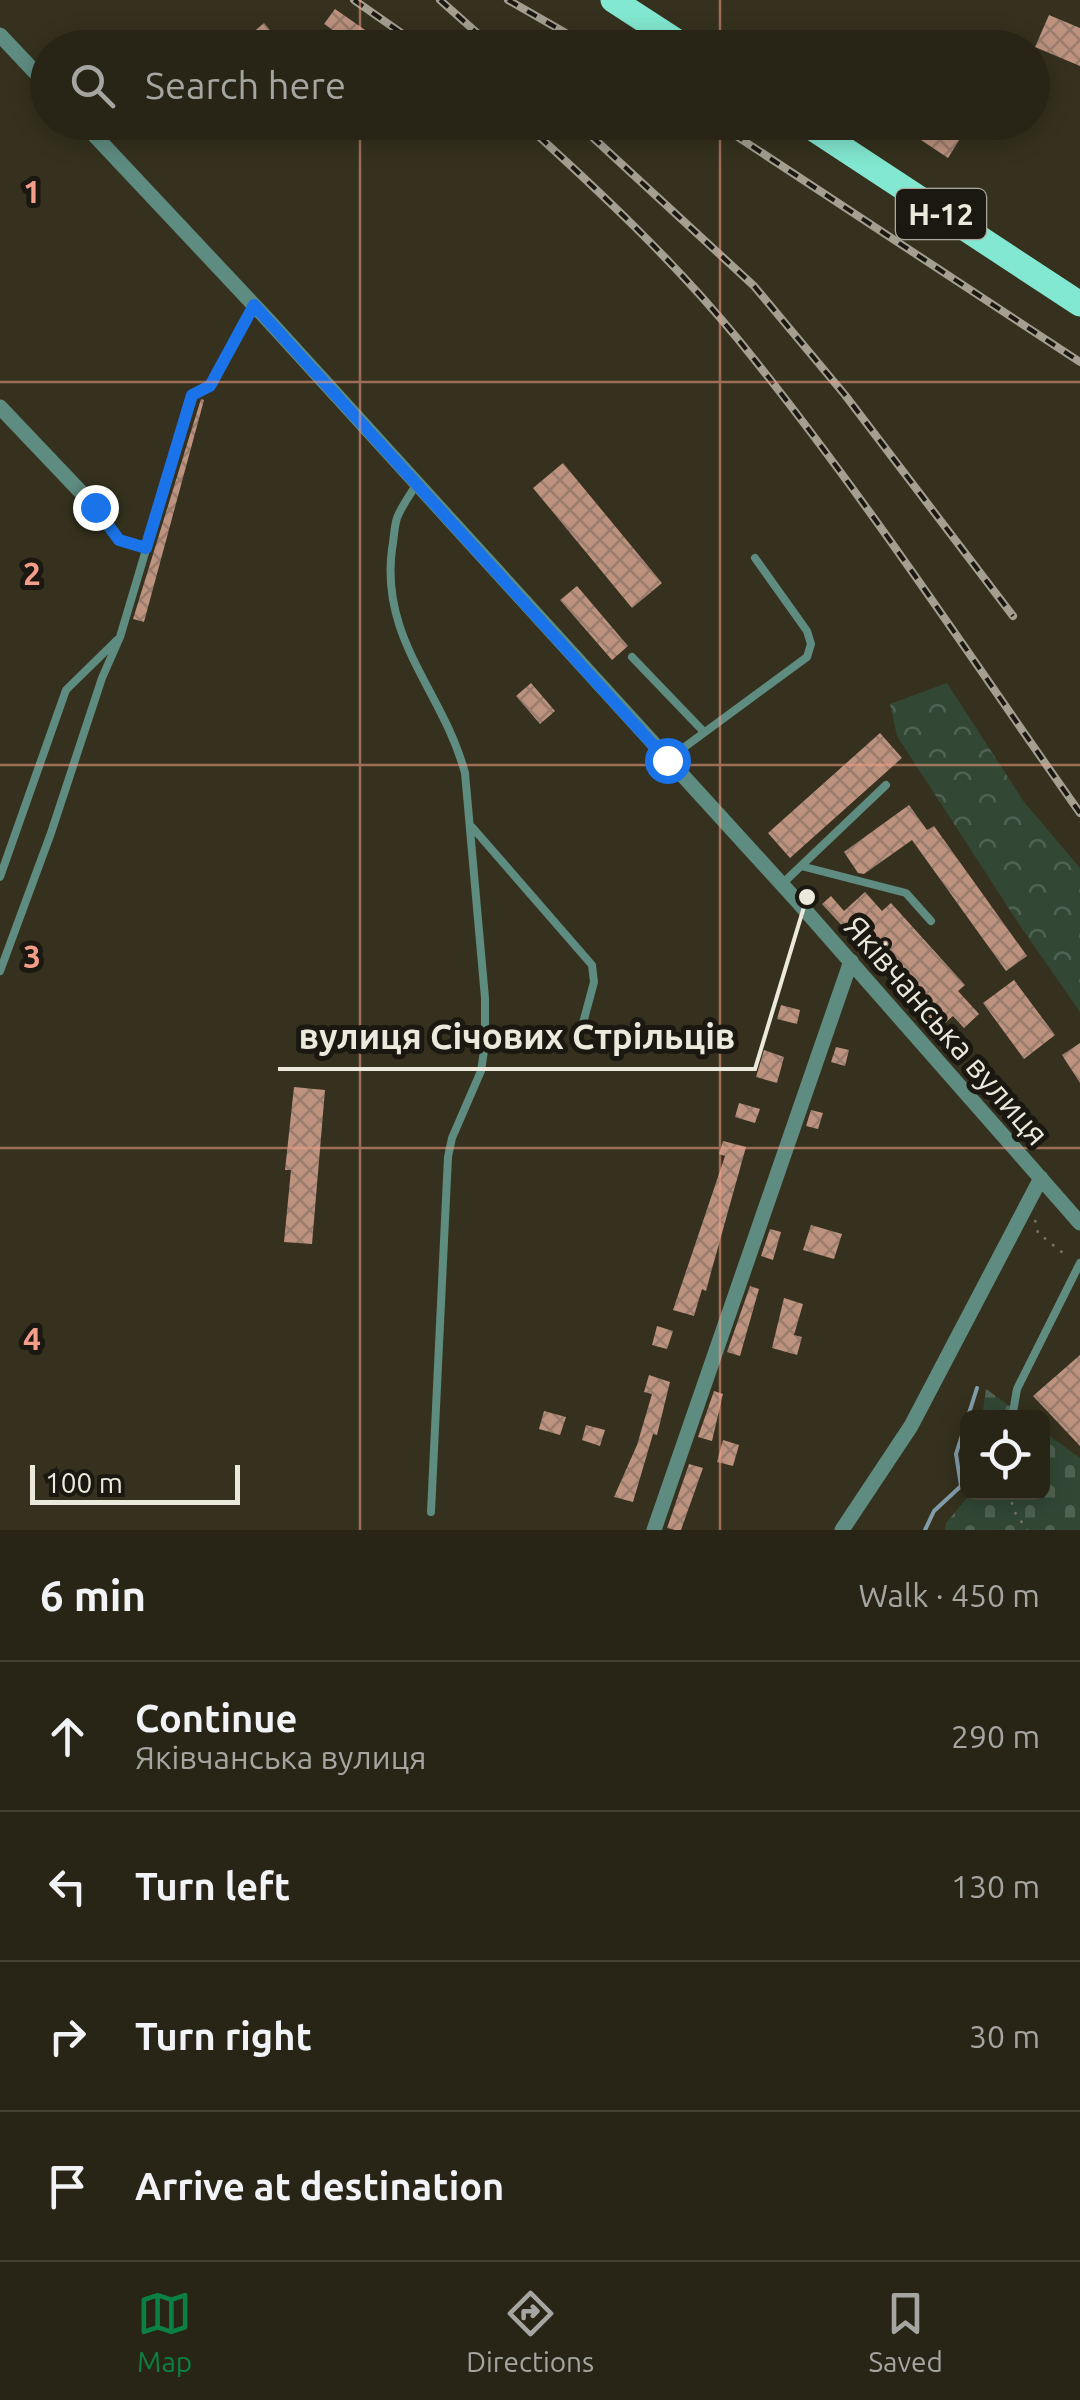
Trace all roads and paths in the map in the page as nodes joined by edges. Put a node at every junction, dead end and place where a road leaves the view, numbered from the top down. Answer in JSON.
{"nodes":[{"id":1,"x":621,"y":2,"type":"edge"},
{"id":2,"x":662,"y":30,"type":"edge"},
{"id":3,"x":0,"y":36,"type":"edge"},
{"id":4,"x":30,"y":67,"type":"edge"},
{"id":5,"x":99,"y":140,"type":"edge"},
{"id":6,"x":830,"y":140,"type":"edge"},
{"id":7,"x":1080,"y":304,"type":"edge"},
{"id":8,"x":254,"y":305,"type":"junction"},
{"id":9,"x":0,"y":408,"type":"edge"},
{"id":10,"x":416,"y":484,"type":"junction"},
{"id":11,"x":95,"y":507,"type":"joint"},
{"id":12,"x":146,"y":548,"type":"junction"},
{"id":13,"x":755,"y":558,"type":"dead end"},
{"id":14,"x":120,"y":637,"type":"junction"},
{"id":15,"x":632,"y":657,"type":"dead end"},
{"id":16,"x":704,"y":732,"type":"junction"},
{"id":17,"x":667,"y":760,"type":"junction"},
{"id":18,"x":886,"y":785,"type":"dead end"},
{"id":19,"x":472,"y":826,"type":"junction"},
{"id":20,"x":801,"y":866,"type":"junction"},
{"id":21,"x":0,"y":877,"type":"edge"},
{"id":22,"x":782,"y":884,"type":"junction"},
{"id":23,"x":931,"y":921,"type":"dead end"},
{"id":24,"x":851,"y":961,"type":"junction"},
{"id":25,"x":0,"y":971,"type":"edge"},
{"id":26,"x":583,"y":1023,"type":"dead end"},
{"id":27,"x":1041,"y":1178,"type":"junction"},
{"id":28,"x":1029,"y":1200,"type":"junction"},
{"id":29,"x":1080,"y":1223,"type":"edge"},
{"id":30,"x":1079,"y":1264,"type":"edge"},
{"id":31,"x":1014,"y":1410,"type":"edge"},
{"id":32,"x":1011,"y":1500,"type":"edge"},
{"id":33,"x":430,"y":1512,"type":"dead end"},
{"id":34,"x":654,"y":1530,"type":"edge"},
{"id":35,"x":842,"y":1530,"type":"edge"},
{"id":36,"x":1027,"y":1530,"type":"edge"}],
"edges":[{"from":1,"to":2,"type":"main road"},
{"from":3,"to":4,"type":"street"},
{"from":5,"to":8,"type":"street","name":"Яківчанська вулиця"},
{"from":6,"to":7,"type":"main road","number":"Н-12"},
{"from":8,"to":10,"type":"street","name":"Яківчанська вулиця"},
{"from":8,"to":12,"type":"lane"},
{"from":9,"to":11,"type":"street"},
{"from":10,"to":17,"type":"street","name":"Яківчанська вулиця"},
{"from":10,"to":19,"type":"lane"},
{"from":11,"to":12,"type":"path"},
{"from":12,"to":14,"type":"lane"},
{"from":13,"to":16,"type":"lane"},
{"from":14,"to":21,"type":"lane"},
{"from":14,"to":25,"type":"lane"},
{"from":15,"to":16,"type":"lane"},
{"from":16,"to":17,"type":"lane"},
{"from":17,"to":22,"type":"street","name":"Яківчанська вулиця"},
{"from":18,"to":20,"type":"lane"},
{"from":19,"to":26,"type":"lane"},
{"from":19,"to":33,"type":"lane"},
{"from":20,"to":22,"type":"lane"},
{"from":20,"to":23,"type":"lane"},
{"from":22,"to":24,"type":"street","name":"Яківчанська вулиця"},
{"from":24,"to":27,"type":"street","name":"Яківчанська вулиця"},
{"from":24,"to":34,"type":"street"},
{"from":27,"to":28,"type":"street"},
{"from":27,"to":29,"type":"street","name":"Яківчанська вулиця"},
{"from":28,"to":30,"type":"path"},
{"from":28,"to":35,"type":"street"},
{"from":30,"to":31,"type":"lane"},
{"from":32,"to":36,"type":"path"}]}
